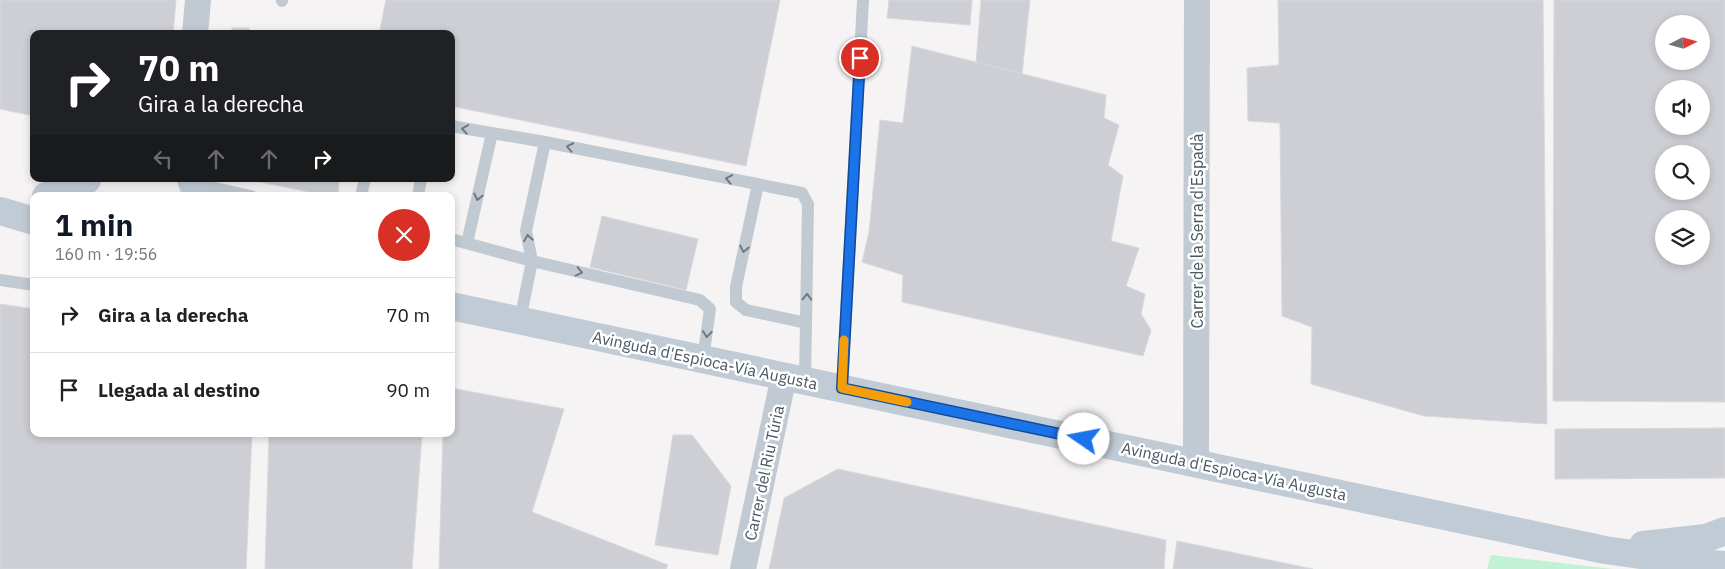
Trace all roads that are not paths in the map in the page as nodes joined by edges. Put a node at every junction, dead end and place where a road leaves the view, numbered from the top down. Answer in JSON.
{"nodes":[{"id":1,"x":198,"y":0,"type":"edge"},
{"id":2,"x":863,"y":0,"type":"edge"},
{"id":3,"x":1197,"y":0,"type":"edge"},
{"id":4,"x":195,"y":30,"type":"edge"},
{"id":5,"x":455,"y":127,"type":"edge"},
{"id":6,"x":492,"y":133,"type":"junction"},
{"id":7,"x":545,"y":142,"type":"junction"},
{"id":8,"x":194,"y":184,"type":"edge"},
{"id":9,"x":758,"y":184,"type":"junction"},
{"id":10,"x":87,"y":185,"type":"edge"},
{"id":11,"x":61,"y":192,"type":"edge"},
{"id":12,"x":232,"y":192,"type":"edge"},
{"id":13,"x":30,"y":201,"type":"edge"},
{"id":14,"x":0,"y":206,"type":"edge"},
{"id":15,"x":0,"y":212,"type":"edge"},
{"id":16,"x":30,"y":220,"type":"edge"},
{"id":17,"x":455,"y":240,"type":"edge"},
{"id":18,"x":468,"y":243,"type":"junction"},
{"id":19,"x":532,"y":261,"type":"junction"},
{"id":20,"x":0,"y":280,"type":"edge"},
{"id":21,"x":30,"y":284,"type":"edge"},
{"id":22,"x":455,"y":307,"type":"edge"},
{"id":23,"x":520,"y":320,"type":"junction"},
{"id":24,"x":806,"y":323,"type":"junction"},
{"id":25,"x":703,"y":359,"type":"junction"},
{"id":26,"x":794,"y":379,"type":"junction"},
{"id":27,"x":842,"y":388,"type":"junction"},
{"id":28,"x":1196,"y":462,"type":"junction"},
{"id":29,"x":1725,"y":531,"type":"edge"},
{"id":30,"x":1605,"y":550,"type":"junction"},
{"id":31,"x":1725,"y":565,"type":"edge"},
{"id":32,"x":744,"y":569,"type":"edge"}],
"edges":[{"from":1,"to":4,"type":"street"},
{"from":2,"to":27,"type":"lane"},
{"from":3,"to":28,"type":"street","name":"Carrer de la Serra d'Espadà"},
{"from":6,"to":5,"type":"lane","one_way":true},
{"from":6,"to":7,"type":"lane"},
{"from":6,"to":18,"type":"lane","one_way":true},
{"from":9,"to":7,"type":"lane","one_way":true},
{"from":19,"to":7,"type":"lane","one_way":true},
{"from":8,"to":12,"type":"lane"},
{"from":24,"to":9,"type":"lane","one_way":true},
{"from":9,"to":24,"type":"lane","one_way":true},
{"from":10,"to":11,"type":"street"},
{"from":13,"to":14,"type":"street"},
{"from":15,"to":16,"type":"street"},
{"from":17,"to":18,"type":"lane"},
{"from":18,"to":19,"type":"lane"},
{"from":19,"to":23,"type":"lane"},
{"from":19,"to":25,"type":"lane","one_way":true},
{"from":20,"to":21,"type":"lane"},
{"from":22,"to":23,"type":"street","name":"Avinguda d'Espioca-Vía Augusta"},
{"from":23,"to":25,"type":"street","name":"Avinguda d'Espioca-Vía Augusta"},
{"from":24,"to":26,"type":"lane"},
{"from":25,"to":26,"type":"street","name":"Avinguda d'Espioca-Vía Augusta"},
{"from":26,"to":27,"type":"street","name":"Avinguda d'Espioca-Vía Augusta"},
{"from":26,"to":32,"type":"street","name":"Carrer del Riu Túria"},
{"from":27,"to":28,"type":"street","name":"Avinguda d'Espioca-Vía Augusta"},
{"from":28,"to":30,"type":"street","name":"Avinguda d'Espioca-Vía Augusta"},
{"from":29,"to":30,"type":"street"},
{"from":30,"to":31,"type":"street","name":"Avinguda d'Espioca-Vía Augusta"}]}
